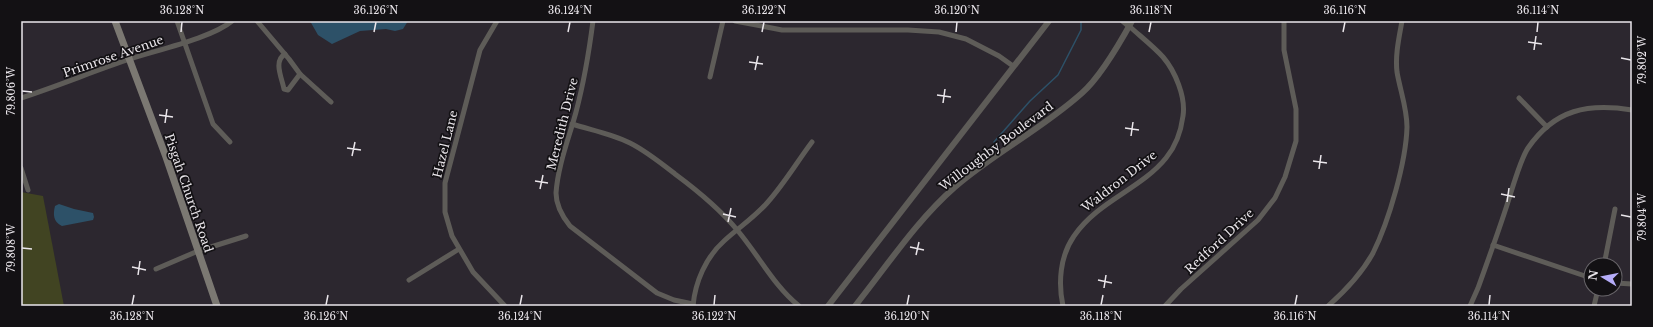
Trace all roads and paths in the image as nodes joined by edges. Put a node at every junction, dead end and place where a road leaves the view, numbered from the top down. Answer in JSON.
{"nodes":[{"id":1,"x":115,"y":21,"type":"edge"},
{"id":2,"x":176,"y":21,"type":"edge"},
{"id":3,"x":232,"y":21,"type":"edge"},
{"id":4,"x":257,"y":21,"type":"edge"},
{"id":5,"x":497,"y":21,"type":"edge"},
{"id":6,"x":593,"y":21,"type":"edge"},
{"id":7,"x":723,"y":21,"type":"edge"},
{"id":8,"x":735,"y":21,"type":"edge"},
{"id":9,"x":1049,"y":21,"type":"edge"},
{"id":10,"x":1123,"y":21,"type":"edge"},
{"id":11,"x":1284,"y":21,"type":"edge"},
{"id":12,"x":1402,"y":21,"type":"edge"},
{"id":13,"x":1130,"y":24,"type":"edge"},
{"id":14,"x":183,"y":42,"type":"junction"},
{"id":15,"x":285,"y":54,"type":"junction"},
{"id":16,"x":129,"y":59,"type":"junction"},
{"id":17,"x":1013,"y":66,"type":"junction"},
{"id":18,"x":300,"y":74,"type":"junction"},
{"id":19,"x":710,"y":77,"type":"dead end"},
{"id":20,"x":21,"y":98,"type":"edge"},
{"id":21,"x":1519,"y":98,"type":"dead end"},
{"id":22,"x":332,"y":102,"type":"dead end"},
{"id":23,"x":1632,"y":110,"type":"edge"},
{"id":24,"x":572,"y":124,"type":"junction"},
{"id":25,"x":1547,"y":127,"type":"junction"},
{"id":26,"x":230,"y":142,"type":"dead end"},
{"id":27,"x":812,"y":142,"type":"dead end"},
{"id":28,"x":21,"y":168,"type":"edge"},
{"id":29,"x":28,"y":190,"type":"dead end"},
{"id":30,"x":1615,"y":209,"type":"dead end"},
{"id":31,"x":738,"y":230,"type":"junction"},
{"id":32,"x":246,"y":236,"type":"dead end"},
{"id":33,"x":1493,"y":245,"type":"junction"},
{"id":34,"x":459,"y":248,"type":"junction"},
{"id":35,"x":198,"y":251,"type":"junction"},
{"id":36,"x":1606,"y":257,"type":"edge"},
{"id":37,"x":156,"y":269,"type":"dead end"},
{"id":38,"x":1583,"y":275,"type":"edge"},
{"id":39,"x":409,"y":280,"type":"dead end"},
{"id":40,"x":693,"y":305,"type":"edge"},
{"id":41,"x":217,"y":306,"type":"edge"},
{"id":42,"x":505,"y":306,"type":"edge"},
{"id":43,"x":799,"y":306,"type":"edge"},
{"id":44,"x":828,"y":306,"type":"edge"},
{"id":45,"x":855,"y":306,"type":"edge"},
{"id":46,"x":1061,"y":306,"type":"edge"},
{"id":47,"x":1165,"y":306,"type":"edge"},
{"id":48,"x":1328,"y":306,"type":"edge"},
{"id":49,"x":1470,"y":306,"type":"edge"}],
"edges":[{"from":1,"to":16,"type":"main road","name":"Pisgah Church Road"},
{"from":2,"to":14,"type":"street"},
{"from":3,"to":14,"type":"street","name":"Primrose Avenue"},
{"from":4,"to":15,"type":"street"},
{"from":5,"to":34,"type":"street","name":"Hazel Lane"},
{"from":6,"to":24,"type":"street","name":"Meredith Drive"},
{"from":7,"to":19,"type":"street"},
{"from":8,"to":17,"type":"street"},
{"from":9,"to":17,"type":"street","name":"Willoughby Boulevard"},
{"from":10,"to":13,"type":"street","name":"Waldron Drive"},
{"from":11,"to":47,"type":"street","name":"Redford Drive"},
{"from":12,"to":48,"type":"street"},
{"from":13,"to":45,"type":"street","name":"Willoughby Boulevard"},
{"from":13,"to":46,"type":"street","name":"Waldron Drive"},
{"from":14,"to":16,"type":"street","name":"Primrose Avenue"},
{"from":14,"to":26,"type":"street"},
{"from":15,"to":18,"type":"street"},
{"from":15,"to":18,"type":"street"},
{"from":16,"to":20,"type":"street","name":"Primrose Avenue"},
{"from":16,"to":35,"type":"main road","name":"Pisgah Church Road"},
{"from":17,"to":44,"type":"street","name":"Willoughby Boulevard"},
{"from":18,"to":22,"type":"street"},
{"from":21,"to":25,"type":"street"},
{"from":23,"to":25,"type":"street"},
{"from":24,"to":31,"type":"street"},
{"from":24,"to":40,"type":"street","name":"Meredith Drive"},
{"from":25,"to":33,"type":"street"},
{"from":27,"to":31,"type":"street"},
{"from":28,"to":29,"type":"street"},
{"from":30,"to":36,"type":"street"},
{"from":31,"to":40,"type":"street"},
{"from":31,"to":43,"type":"street"},
{"from":32,"to":35,"type":"street"},
{"from":33,"to":38,"type":"street"},
{"from":33,"to":49,"type":"street"},
{"from":34,"to":39,"type":"street"},
{"from":34,"to":42,"type":"street","name":"Hazel Lane"},
{"from":35,"to":37,"type":"street"},
{"from":35,"to":41,"type":"main road","name":"Pisgah Church Road"}]}
